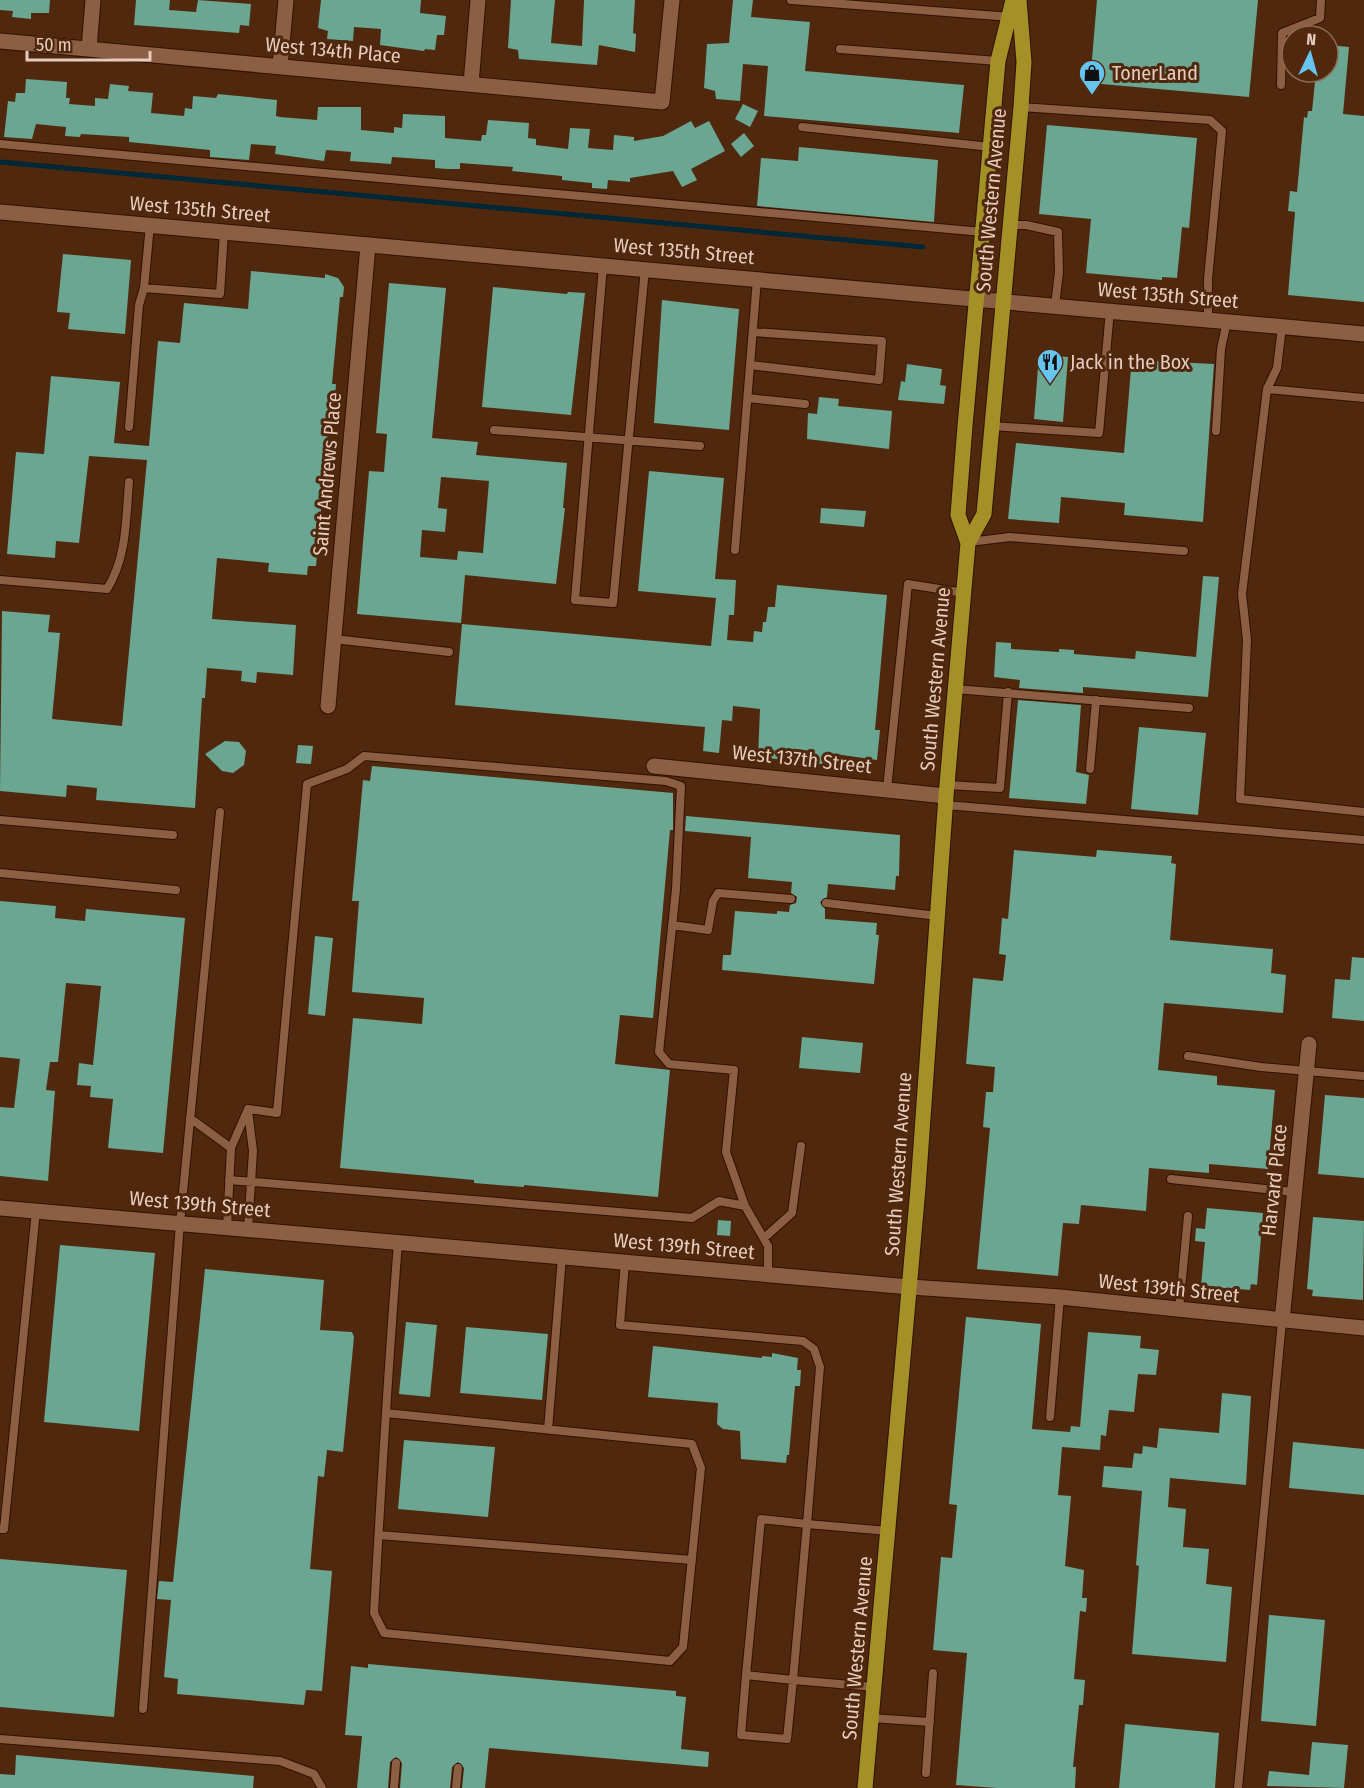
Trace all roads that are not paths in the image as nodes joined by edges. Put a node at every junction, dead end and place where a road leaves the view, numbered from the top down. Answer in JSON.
{"nodes":[{"id":1,"x":93,"y":0,"type":"edge"},
{"id":2,"x":286,"y":0,"type":"edge"},
{"id":3,"x":478,"y":0,"type":"edge"},
{"id":4,"x":672,"y":0,"type":"edge"},
{"id":5,"x":791,"y":0,"type":"edge"},
{"id":6,"x":1013,"y":0,"type":"edge"},
{"id":7,"x":1019,"y":0,"type":"edge"},
{"id":8,"x":1321,"y":0,"type":"edge"},
{"id":9,"x":1015,"y":17,"type":"junction"},
{"id":10,"x":0,"y":41,"type":"edge"},
{"id":11,"x":89,"y":49,"type":"junction"},
{"id":12,"x":840,"y":49,"type":"dead end"},
{"id":13,"x":998,"y":61,"type":"junction"},
{"id":14,"x":280,"y":67,"type":"junction"},
{"id":15,"x":471,"y":84,"type":"junction"},
{"id":16,"x":1281,"y":85,"type":"dead end"},
{"id":17,"x":1021,"y":107,"type":"junction"},
{"id":18,"x":802,"y":127,"type":"dead end"},
{"id":19,"x":0,"y":144,"type":"edge"},
{"id":20,"x":991,"y":147,"type":"junction"},
{"id":21,"x":0,"y":212,"type":"edge"},
{"id":22,"x":150,"y":225,"type":"junction"},
{"id":23,"x":1009,"y":225,"type":"junction"},
{"id":24,"x":224,"y":232,"type":"junction"},
{"id":25,"x":983,"y":232,"type":"junction"},
{"id":26,"x":368,"y":245,"type":"junction"},
{"id":27,"x":603,"y":266,"type":"junction"},
{"id":28,"x":645,"y":269,"type":"junction"},
{"id":29,"x":757,"y":279,"type":"junction"},
{"id":30,"x":144,"y":288,"type":"junction"},
{"id":31,"x":978,"y":300,"type":"junction"},
{"id":32,"x":1004,"y":302,"type":"junction"},
{"id":33,"x":1055,"y":305,"type":"junction"},
{"id":34,"x":1110,"y":310,"type":"junction"},
{"id":35,"x":1208,"y":319,"type":"junction"},
{"id":36,"x":1227,"y":321,"type":"junction"},
{"id":37,"x":1282,"y":327,"type":"junction"},
{"id":38,"x":753,"y":332,"type":"junction"},
{"id":39,"x":1364,"y":334,"type":"edge"},
{"id":40,"x":750,"y":365,"type":"junction"},
{"id":41,"x":1267,"y":389,"type":"junction"},
{"id":42,"x":748,"y":398,"type":"junction"},
{"id":43,"x":1364,"y":398,"type":"edge"},
{"id":44,"x":805,"y":404,"type":"dead end"},
{"id":45,"x":991,"y":426,"type":"junction"},
{"id":46,"x":129,"y":427,"type":"dead end"},
{"id":47,"x":494,"y":430,"type":"dead end"},
{"id":48,"x":1216,"y":431,"type":"dead end"},
{"id":49,"x":590,"y":438,"type":"junction"},
{"id":50,"x":628,"y":441,"type":"junction"},
{"id":51,"x":700,"y":446,"type":"dead end"},
{"id":52,"x":129,"y":482,"type":"dead end"},
{"id":53,"x":968,"y":543,"type":"junction"},
{"id":54,"x":735,"y":550,"type":"dead end"},
{"id":55,"x":1184,"y":551,"type":"dead end"},
{"id":56,"x":0,"y":580,"type":"edge"},
{"id":57,"x":964,"y":593,"type":"junction"},
{"id":58,"x":334,"y":639,"type":"junction"},
{"id":59,"x":449,"y":652,"type":"dead end"},
{"id":60,"x":955,"y":689,"type":"junction"},
{"id":61,"x":1008,"y":692,"type":"junction"},
{"id":62,"x":1095,"y":699,"type":"junction"},
{"id":63,"x":328,"y":706,"type":"dead end"},
{"id":64,"x":1190,"y":708,"type":"dead end"},
{"id":65,"x":654,"y":766,"type":"dead end"},
{"id":66,"x":1090,"y":769,"type":"dead end"},
{"id":67,"x":887,"y":789,"type":"junction"},
{"id":68,"x":946,"y":796,"type":"junction"},
{"id":69,"x":220,"y":812,"type":"dead end"},
{"id":70,"x":1364,"y":812,"type":"edge"},
{"id":71,"x":0,"y":820,"type":"edge"},
{"id":72,"x":173,"y":836,"type":"dead end"},
{"id":73,"x":1364,"y":840,"type":"edge"},
{"id":74,"x":0,"y":873,"type":"edge"},
{"id":75,"x":176,"y":890,"type":"dead end"},
{"id":76,"x":791,"y":899,"type":"dead end"},
{"id":77,"x":826,"y":903,"type":"dead end"},
{"id":78,"x":938,"y":916,"type":"junction"},
{"id":79,"x":672,"y":925,"type":"junction"},
{"id":80,"x":1309,"y":1044,"type":"dead end"},
{"id":81,"x":1188,"y":1056,"type":"dead end"},
{"id":82,"x":1306,"y":1072,"type":"junction"},
{"id":83,"x":1364,"y":1076,"type":"edge"},
{"id":84,"x":248,"y":1109,"type":"junction"},
{"id":85,"x":190,"y":1118,"type":"junction"},
{"id":86,"x":801,"y":1146,"type":"dead end"},
{"id":87,"x":231,"y":1148,"type":"junction"},
{"id":88,"x":1171,"y":1179,"type":"dead end"},
{"id":89,"x":229,"y":1180,"type":"junction"},
{"id":90,"x":251,"y":1182,"type":"junction"},
{"id":91,"x":1294,"y":1192,"type":"junction"},
{"id":92,"x":745,"y":1206,"type":"junction"},
{"id":93,"x":0,"y":1208,"type":"edge"},
{"id":94,"x":36,"y":1211,"type":"junction"},
{"id":95,"x":1188,"y":1216,"type":"dead end"},
{"id":96,"x":180,"y":1223,"type":"junction"},
{"id":97,"x":227,"y":1227,"type":"junction"},
{"id":98,"x":248,"y":1229,"type":"junction"},
{"id":99,"x":764,"y":1238,"type":"junction"},
{"id":100,"x":398,"y":1242,"type":"junction"},
{"id":101,"x":562,"y":1257,"type":"junction"},
{"id":102,"x":625,"y":1262,"type":"junction"},
{"id":103,"x":768,"y":1275,"type":"junction"},
{"id":104,"x":910,"y":1287,"type":"junction"},
{"id":105,"x":1060,"y":1297,"type":"junction"},
{"id":106,"x":1179,"y":1310,"type":"junction"},
{"id":107,"x":1282,"y":1321,"type":"junction"},
{"id":108,"x":1364,"y":1329,"type":"edge"},
{"id":109,"x":386,"y":1413,"type":"junction"},
{"id":110,"x":1050,"y":1418,"type":"dead end"},
{"id":111,"x":548,"y":1430,"type":"junction"},
{"id":112,"x":807,"y":1524,"type":"junction"},
{"id":113,"x":0,"y":1529,"type":"edge"},
{"id":114,"x":888,"y":1532,"type":"junction"},
{"id":115,"x":379,"y":1535,"type":"junction"},
{"id":116,"x":692,"y":1560,"type":"junction"},
{"id":117,"x":933,"y":1673,"type":"dead end"},
{"id":118,"x":746,"y":1676,"type":"junction"},
{"id":119,"x":793,"y":1680,"type":"junction"},
{"id":120,"x":874,"y":1687,"type":"junction"},
{"id":121,"x":143,"y":1709,"type":"dead end"},
{"id":122,"x":871,"y":1718,"type":"junction"},
{"id":123,"x":930,"y":1722,"type":"junction"},
{"id":124,"x":0,"y":1739,"type":"edge"},
{"id":125,"x":396,"y":1763,"type":"dead end"},
{"id":126,"x":458,"y":1768,"type":"dead end"},
{"id":127,"x":926,"y":1773,"type":"dead end"},
{"id":128,"x":322,"y":1788,"type":"edge"},
{"id":129,"x":394,"y":1788,"type":"edge"},
{"id":130,"x":456,"y":1788,"type":"edge"},
{"id":131,"x":865,"y":1788,"type":"edge"},
{"id":132,"x":1238,"y":1788,"type":"edge"}],
"edges":[{"from":1,"to":11,"type":"street"},
{"from":2,"to":14,"type":"street"},
{"from":3,"to":15,"type":"street"},
{"from":4,"to":15,"type":"street","name":"West 134th Place"},
{"from":5,"to":9,"type":"lane"},
{"from":6,"to":9,"type":"main road","name":"South Western Avenue"},
{"from":7,"to":9,"type":"main road","name":"South Western Avenue"},
{"from":8,"to":16,"type":"lane"},
{"from":9,"to":13,"type":"main road","name":"South Western Avenue"},
{"from":9,"to":17,"type":"main road","name":"South Western Avenue"},
{"from":10,"to":11,"type":"street","name":"West 134th Place"},
{"from":11,"to":14,"type":"street","name":"West 134th Place"},
{"from":12,"to":13,"type":"lane"},
{"from":13,"to":20,"type":"main road","name":"South Western Avenue"},
{"from":14,"to":15,"type":"street","name":"West 134th Place"},
{"from":17,"to":23,"type":"main road","name":"South Western Avenue"},
{"from":17,"to":35,"type":"lane"},
{"from":18,"to":20,"type":"lane"},
{"from":19,"to":25,"type":"lane"},
{"from":20,"to":25,"type":"main road","name":"South Western Avenue"},
{"from":21,"to":22,"type":"street","name":"West 135th Street"},
{"from":22,"to":24,"type":"street","name":"West 135th Street"},
{"from":22,"to":30,"type":"lane"},
{"from":23,"to":32,"type":"main road","name":"South Western Avenue"},
{"from":23,"to":33,"type":"lane"},
{"from":24,"to":26,"type":"street","name":"West 135th Street"},
{"from":24,"to":30,"type":"lane"},
{"from":25,"to":31,"type":"main road","name":"South Western Avenue"},
{"from":26,"to":27,"type":"street","name":"West 135th Street"},
{"from":26,"to":58,"type":"street","name":"Saint Andrews Place"},
{"from":27,"to":28,"type":"street","name":"West 135th Street"},
{"from":27,"to":49,"type":"lane"},
{"from":28,"to":29,"type":"street","name":"West 135th Street"},
{"from":28,"to":50,"type":"lane"},
{"from":29,"to":31,"type":"street","name":"West 135th Street"},
{"from":29,"to":38,"type":"lane"},
{"from":30,"to":46,"type":"lane"},
{"from":31,"to":32,"type":"street","name":"West 135th Street"},
{"from":31,"to":53,"type":"main road","name":"South Western Avenue"},
{"from":32,"to":33,"type":"street","name":"West 135th Street"},
{"from":32,"to":45,"type":"main road","name":"South Western Avenue"},
{"from":33,"to":34,"type":"street","name":"West 135th Street"},
{"from":34,"to":35,"type":"street","name":"West 135th Street"},
{"from":34,"to":45,"type":"lane"},
{"from":35,"to":36,"type":"street","name":"West 135th Street"},
{"from":36,"to":37,"type":"street","name":"West 135th Street"},
{"from":36,"to":48,"type":"lane"},
{"from":37,"to":39,"type":"street","name":"West 135th Street"},
{"from":37,"to":41,"type":"lane"},
{"from":38,"to":40,"type":"lane"},
{"from":38,"to":40,"type":"lane"},
{"from":40,"to":42,"type":"lane"},
{"from":41,"to":43,"type":"lane"},
{"from":41,"to":70,"type":"lane"},
{"from":42,"to":44,"type":"lane"},
{"from":42,"to":54,"type":"lane"},
{"from":45,"to":53,"type":"main road","name":"South Western Avenue"},
{"from":47,"to":49,"type":"lane"},
{"from":49,"to":50,"type":"lane"},
{"from":49,"to":50,"type":"lane"},
{"from":50,"to":51,"type":"lane"},
{"from":52,"to":56,"type":"lane"},
{"from":53,"to":55,"type":"lane"},
{"from":53,"to":57,"type":"main road","name":"South Western Avenue"},
{"from":57,"to":60,"type":"main road","name":"South Western Avenue"},
{"from":57,"to":67,"type":"lane"},
{"from":58,"to":59,"type":"lane"},
{"from":58,"to":63,"type":"street","name":"Saint Andrews Place"},
{"from":60,"to":61,"type":"lane"},
{"from":60,"to":68,"type":"main road","name":"South Western Avenue"},
{"from":61,"to":62,"type":"lane"},
{"from":61,"to":68,"type":"lane"},
{"from":62,"to":64,"type":"lane"},
{"from":62,"to":66,"type":"lane"},
{"from":65,"to":67,"type":"street","name":"West 137th Street"},
{"from":67,"to":68,"type":"street","name":"West 137th Street"},
{"from":68,"to":73,"type":"lane"},
{"from":68,"to":78,"type":"main road","name":"South Western Avenue"},
{"from":69,"to":85,"type":"lane"},
{"from":71,"to":72,"type":"lane"},
{"from":74,"to":75,"type":"lane"},
{"from":76,"to":79,"type":"lane"},
{"from":77,"to":78,"type":"lane"},
{"from":78,"to":104,"type":"main road","name":"South Western Avenue"},
{"from":79,"to":84,"type":"lane"},
{"from":79,"to":92,"type":"lane"},
{"from":80,"to":82,"type":"street","name":"Harvard Place"},
{"from":81,"to":82,"type":"lane"},
{"from":82,"to":83,"type":"lane"},
{"from":82,"to":91,"type":"street","name":"Harvard Place"},
{"from":84,"to":87,"type":"lane"},
{"from":84,"to":90,"type":"lane"},
{"from":85,"to":87,"type":"lane"},
{"from":85,"to":96,"type":"lane"},
{"from":86,"to":99,"type":"lane"},
{"from":87,"to":89,"type":"lane"},
{"from":88,"to":91,"type":"lane"},
{"from":89,"to":90,"type":"lane"},
{"from":89,"to":97,"type":"lane"},
{"from":90,"to":92,"type":"lane"},
{"from":90,"to":98,"type":"lane"},
{"from":91,"to":107,"type":"street","name":"Harvard Place"},
{"from":92,"to":99,"type":"lane"},
{"from":93,"to":94,"type":"street","name":"West 139th Street"},
{"from":94,"to":96,"type":"street","name":"West 139th Street"},
{"from":94,"to":113,"type":"lane"},
{"from":95,"to":106,"type":"lane"},
{"from":96,"to":97,"type":"street","name":"West 139th Street"},
{"from":96,"to":121,"type":"lane"},
{"from":97,"to":98,"type":"street","name":"West 139th Street"},
{"from":98,"to":100,"type":"street","name":"West 139th Street"},
{"from":99,"to":103,"type":"lane"},
{"from":100,"to":101,"type":"street","name":"West 139th Street"},
{"from":100,"to":109,"type":"lane"},
{"from":101,"to":102,"type":"street","name":"West 139th Street"},
{"from":101,"to":111,"type":"lane"},
{"from":102,"to":103,"type":"street","name":"West 139th Street"},
{"from":102,"to":112,"type":"lane"},
{"from":103,"to":104,"type":"street","name":"West 139th Street"},
{"from":104,"to":105,"type":"street","name":"West 139th Street"},
{"from":104,"to":114,"type":"main road","name":"South Western Avenue"},
{"from":105,"to":106,"type":"street","name":"West 139th Street"},
{"from":105,"to":110,"type":"lane"},
{"from":106,"to":107,"type":"street","name":"West 139th Street"},
{"from":107,"to":108,"type":"street","name":"West 139th Street"},
{"from":107,"to":132,"type":"lane"},
{"from":109,"to":111,"type":"lane"},
{"from":109,"to":115,"type":"lane"},
{"from":111,"to":116,"type":"lane"},
{"from":112,"to":114,"type":"lane"},
{"from":112,"to":118,"type":"lane"},
{"from":112,"to":119,"type":"lane"},
{"from":114,"to":120,"type":"main road","name":"South Western Avenue"},
{"from":115,"to":116,"type":"lane"},
{"from":115,"to":116,"type":"lane"},
{"from":117,"to":123,"type":"lane"},
{"from":118,"to":119,"type":"lane"},
{"from":118,"to":119,"type":"lane"},
{"from":119,"to":120,"type":"lane"},
{"from":120,"to":122,"type":"main road","name":"South Western Avenue"},
{"from":122,"to":123,"type":"lane"},
{"from":122,"to":131,"type":"main road","name":"South Western Avenue"},
{"from":123,"to":127,"type":"lane"},
{"from":124,"to":128,"type":"lane"},
{"from":125,"to":129,"type":"lane"},
{"from":126,"to":130,"type":"lane"}]}
